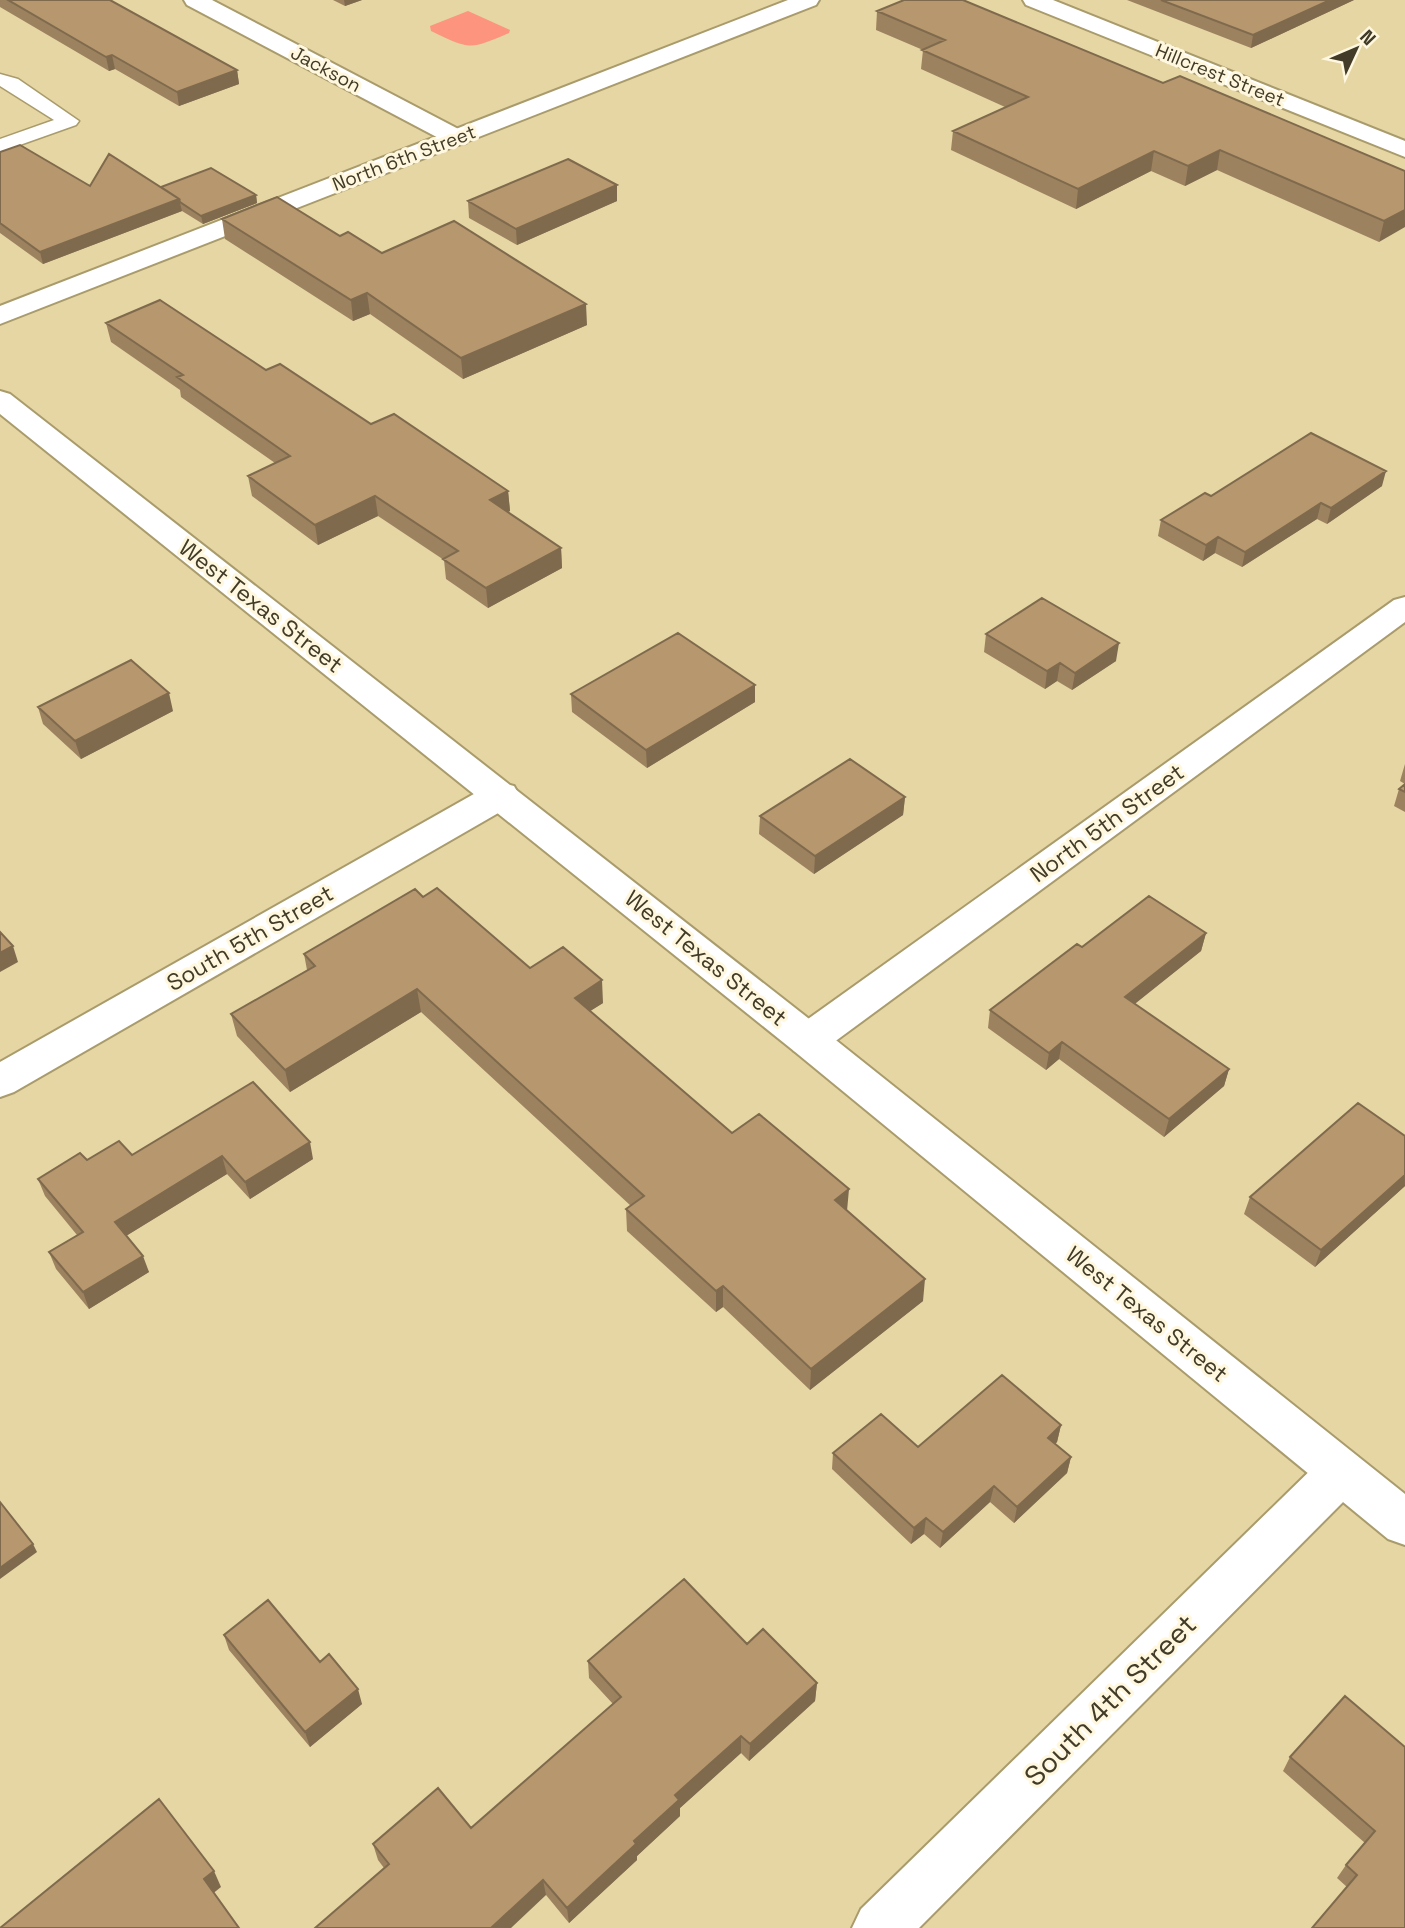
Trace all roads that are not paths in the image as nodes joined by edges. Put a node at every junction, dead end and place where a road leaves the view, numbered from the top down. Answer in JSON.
{"nodes":[{"id":1,"x":195,"y":0,"type":"edge"},
{"id":2,"x":808,"y":0,"type":"edge"},
{"id":3,"x":1034,"y":0,"type":"edge"},
{"id":4,"x":0,"y":80,"type":"edge"},
{"id":5,"x":457,"y":138,"type":"junction"},
{"id":6,"x":0,"y":146,"type":"edge"},
{"id":7,"x":1405,"y":150,"type":"edge"},
{"id":8,"x":0,"y":316,"type":"edge"},
{"id":9,"x":0,"y":400,"type":"edge"},
{"id":10,"x":1405,"y":607,"type":"edge"},
{"id":11,"x":501,"y":795,"type":"junction"},
{"id":12,"x":808,"y":1040,"type":"junction"},
{"id":13,"x":0,"y":1081,"type":"edge"},
{"id":14,"x":1340,"y":1472,"type":"junction"},
{"id":15,"x":1405,"y":1523,"type":"edge"},
{"id":16,"x":880,"y":1928,"type":"edge"}],
"edges":[{"from":1,"to":5,"type":"street","name":"Jackson"},
{"from":2,"to":5,"type":"street","name":"North 6th Street"},
{"from":3,"to":7,"type":"street","name":"Hillcrest Street"},
{"from":4,"to":6,"type":"lane"},
{"from":5,"to":8,"type":"street","name":"North 6th Street"},
{"from":9,"to":11,"type":"street","name":"West Texas Street"},
{"from":10,"to":12,"type":"street","name":"North 5th Street"},
{"from":11,"to":12,"type":"street","name":"West Texas Street"},
{"from":11,"to":13,"type":"street","name":"South 5th Street"},
{"from":12,"to":14,"type":"street","name":"West Texas Street"},
{"from":14,"to":15,"type":"street","name":"West Texas Street"},
{"from":14,"to":16,"type":"street","name":"South 4th Street"}]}
